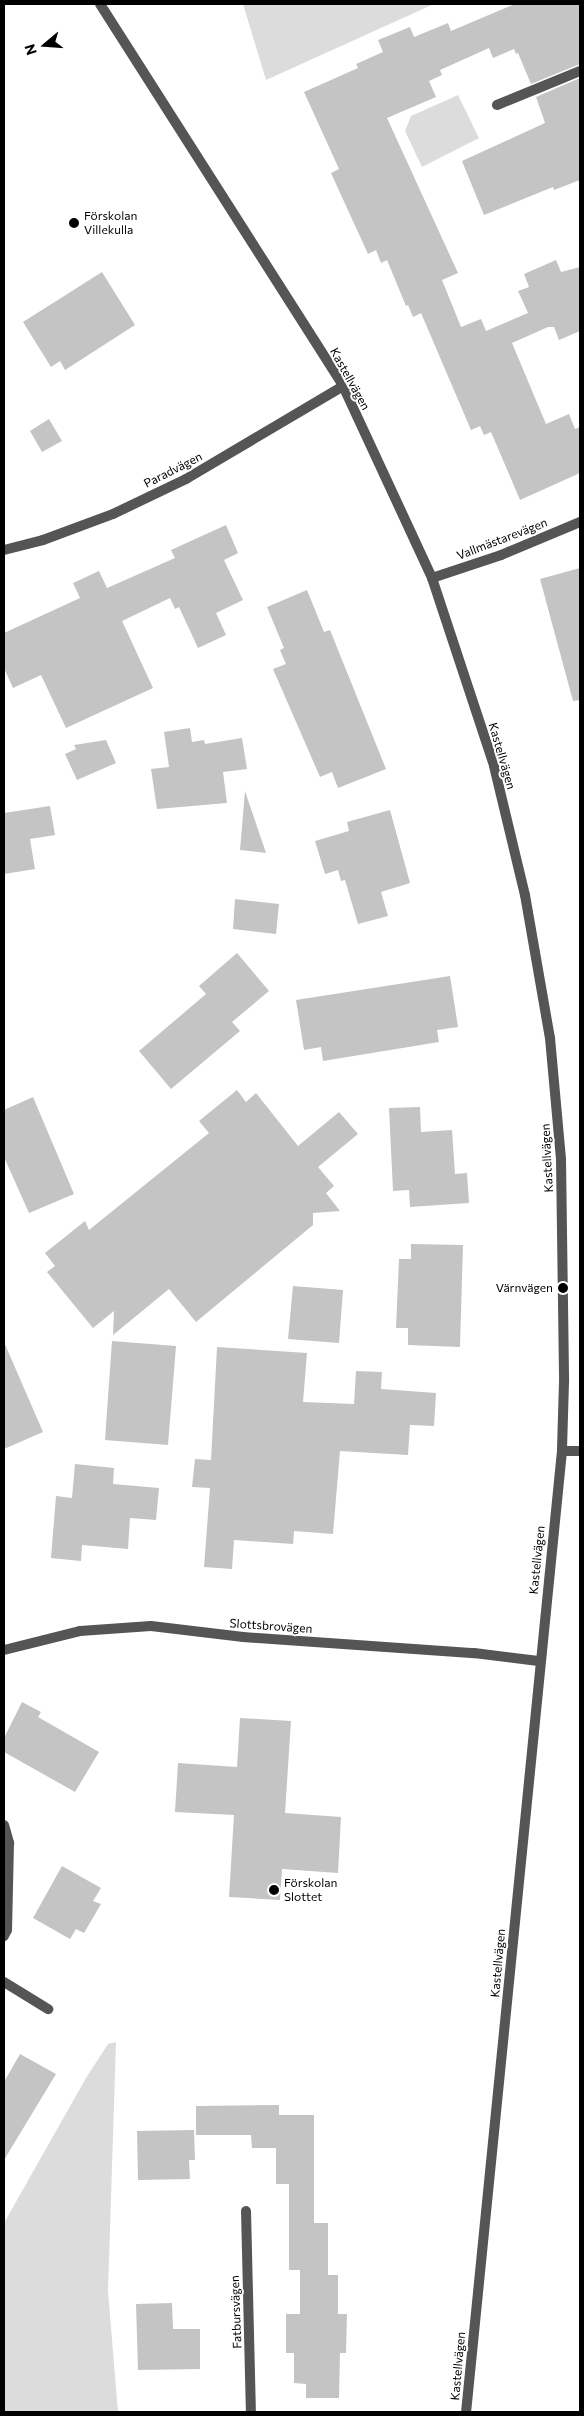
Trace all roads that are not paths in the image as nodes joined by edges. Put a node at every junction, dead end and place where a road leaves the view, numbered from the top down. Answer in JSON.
{"nodes":[{"id":1,"x":100,"y":4,"type":"edge"},
{"id":2,"x":580,"y":71,"type":"edge"},
{"id":3,"x":497,"y":105,"type":"dead end"},
{"id":4,"x":342,"y":386,"type":"junction"},
{"id":5,"x":580,"y":522,"type":"edge"},
{"id":6,"x":4,"y":550,"type":"edge"},
{"id":7,"x":432,"y":578,"type":"junction"},
{"id":8,"x":562,"y":1451,"type":"junction"},
{"id":9,"x":580,"y":1451,"type":"edge"},
{"id":10,"x":4,"y":1650,"type":"edge"},
{"id":11,"x":538,"y":1661,"type":"junction"},
{"id":12,"x":4,"y":1825,"type":"edge"},
{"id":13,"x":4,"y":1936,"type":"edge"},
{"id":14,"x":4,"y":1982,"type":"edge"},
{"id":15,"x":48,"y":2009,"type":"dead end"},
{"id":16,"x":246,"y":2211,"type":"dead end"},
{"id":17,"x":251,"y":2412,"type":"edge"},
{"id":18,"x":466,"y":2412,"type":"edge"}],
"edges":[{"from":1,"to":4,"type":"street","name":"Kastellvägen"},
{"from":2,"to":3,"type":"street"},
{"from":4,"to":6,"type":"street","name":"Paradvägen"},
{"from":4,"to":7,"type":"street","name":"Kastellvägen"},
{"from":5,"to":7,"type":"street","name":"Vallmästarevägen"},
{"from":7,"to":8,"type":"street","name":"Kastellvägen"},
{"from":8,"to":9,"type":"street"},
{"from":8,"to":11,"type":"street","name":"Kastellvägen"},
{"from":10,"to":11,"type":"street","name":"Slottsbrovägen"},
{"from":11,"to":18,"type":"street","name":"Kastellvägen"},
{"from":12,"to":13,"type":"street"},
{"from":14,"to":15,"type":"street"},
{"from":16,"to":17,"type":"street","name":"Fatbursvägen"}]}
